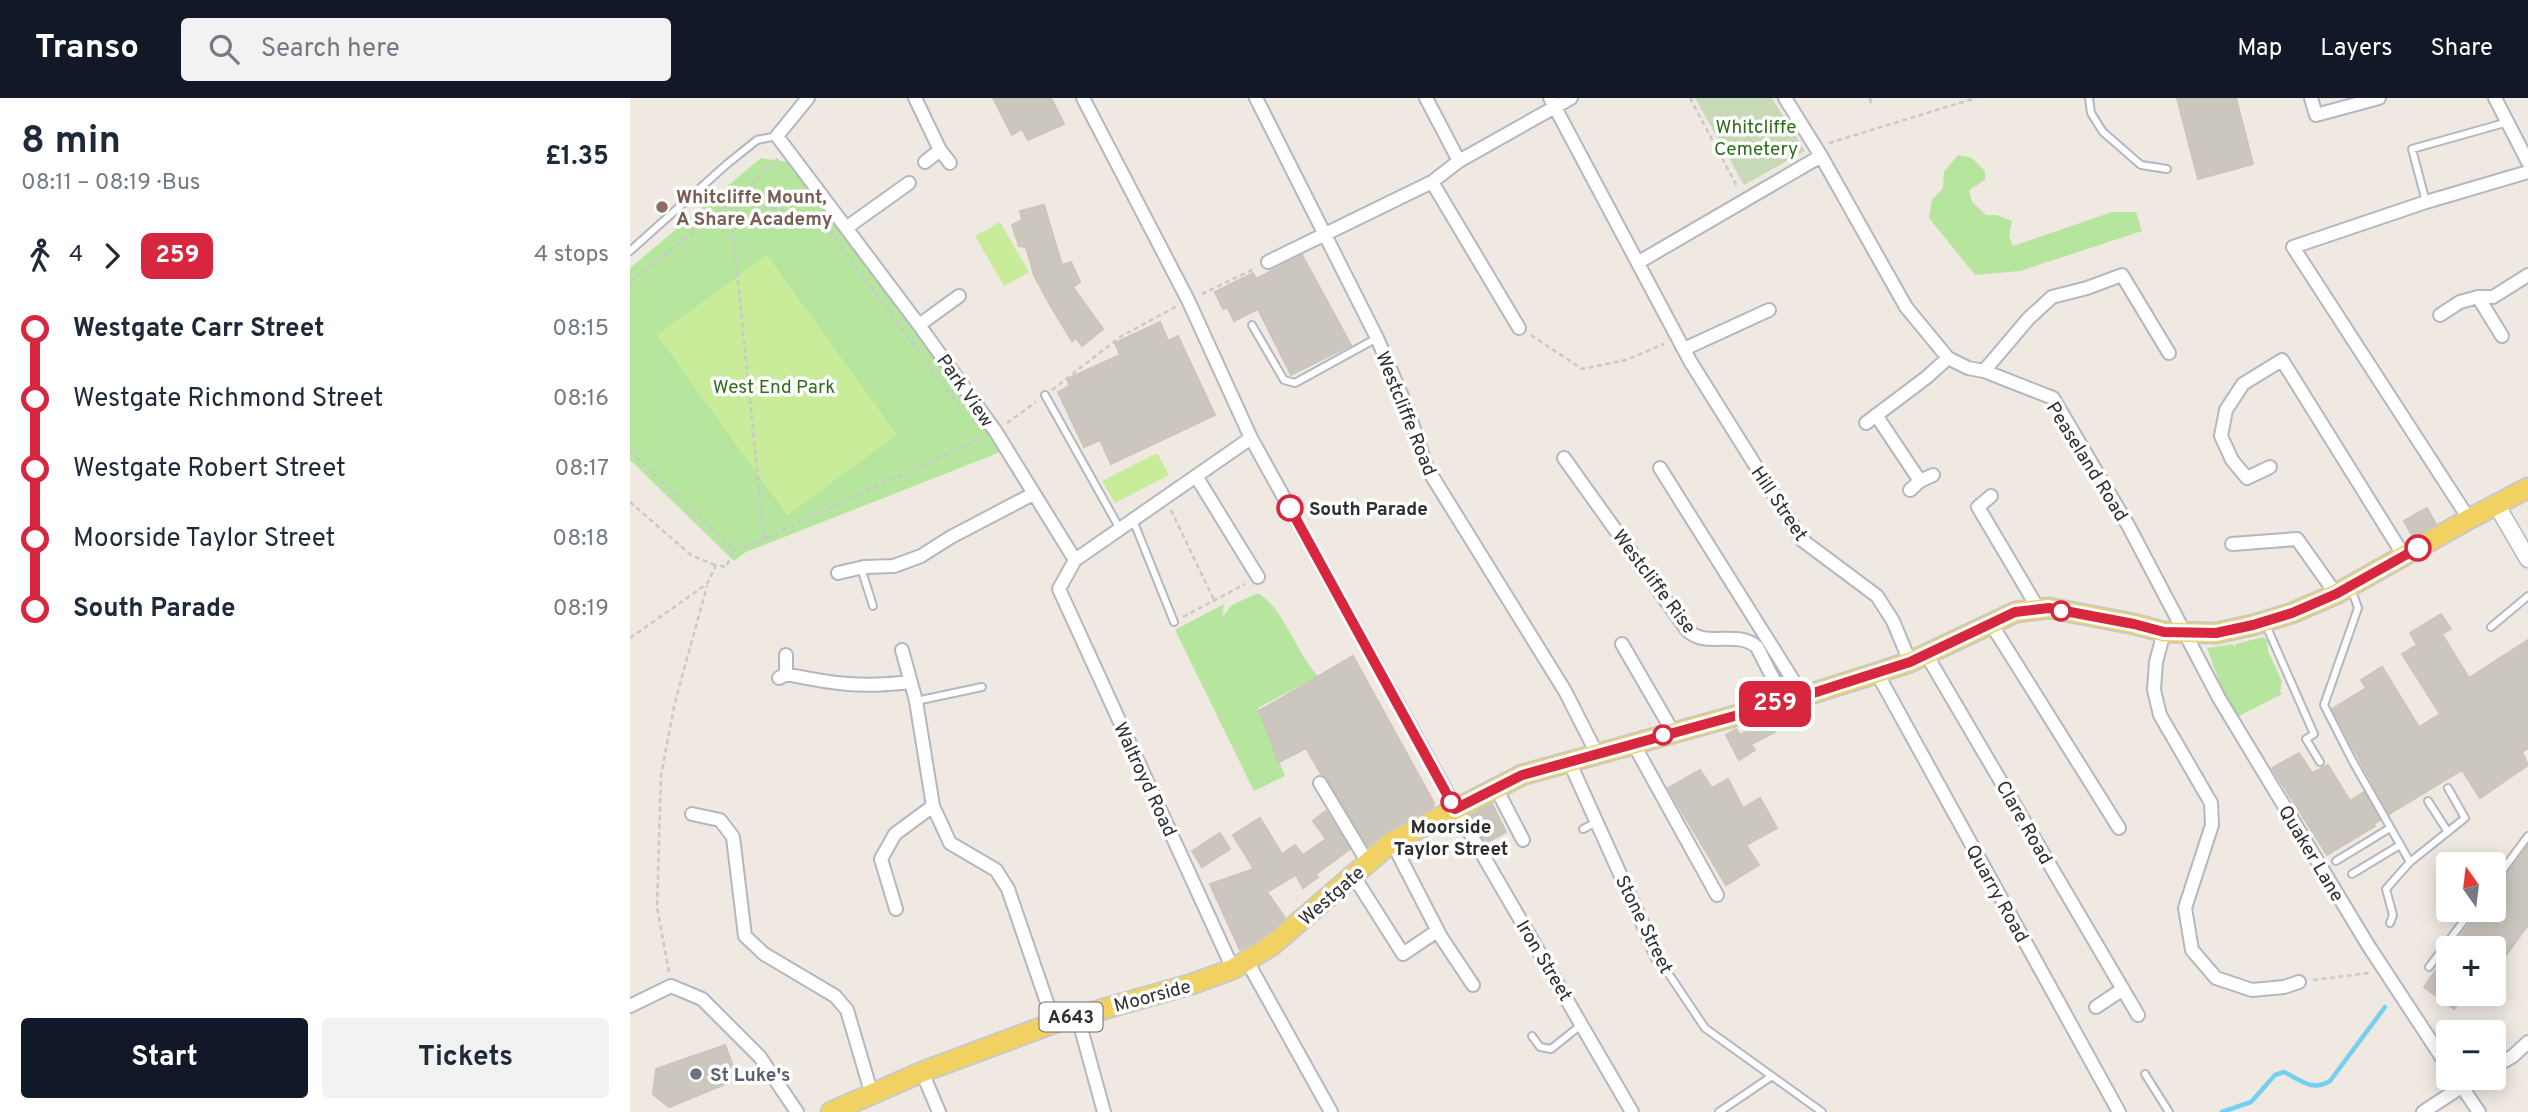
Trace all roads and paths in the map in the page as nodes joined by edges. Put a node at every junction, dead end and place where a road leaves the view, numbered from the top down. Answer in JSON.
{"nodes":[{"id":1,"x":808,"y":98,"type":"edge"},
{"id":2,"x":915,"y":98,"type":"edge"},
{"id":3,"x":1083,"y":98,"type":"edge"},
{"id":4,"x":1256,"y":98,"type":"edge"},
{"id":5,"x":1426,"y":98,"type":"edge"},
{"id":6,"x":1571,"y":98,"type":"edge"},
{"id":7,"x":1690,"y":98,"type":"edge"},
{"id":8,"x":1785,"y":98,"type":"edge"},
{"id":9,"x":1870,"y":98,"type":"edge"},
{"id":10,"x":1976,"y":98,"type":"edge"},
{"id":11,"x":2090,"y":98,"type":"edge"},
{"id":12,"x":2311,"y":98,"type":"edge"},
{"id":13,"x":2379,"y":98,"type":"edge"},
{"id":14,"x":2495,"y":98,"type":"edge"},
{"id":15,"x":1553,"y":102,"type":"edge"},
{"id":16,"x":1871,"y":104,"type":"dead end"},
{"id":17,"x":2508,"y":122,"type":"junction"},
{"id":18,"x":778,"y":136,"type":"junction"},
{"id":19,"x":940,"y":150,"type":"junction"},
{"id":20,"x":1818,"y":151,"type":"junction"},
{"id":21,"x":1459,"y":161,"type":"junction"},
{"id":22,"x":925,"y":162,"type":"dead end"},
{"id":23,"x":2528,"y":162,"type":"edge"},
{"id":24,"x":950,"y":163,"type":"dead end"},
{"id":25,"x":2167,"y":169,"type":"dead end"},
{"id":26,"x":2528,"y":172,"type":"edge"},
{"id":27,"x":1432,"y":181,"type":"junction"},
{"id":28,"x":909,"y":183,"type":"dead end"},
{"id":29,"x":1744,"y":200,"type":"junction"},
{"id":30,"x":730,"y":202,"type":"junction"},
{"id":31,"x":2426,"y":202,"type":"junction"},
{"id":32,"x":809,"y":203,"type":"dead end"},
{"id":33,"x":825,"y":225,"type":"dead end"},
{"id":34,"x":846,"y":228,"type":"junction"},
{"id":35,"x":1326,"y":234,"type":"junction"},
{"id":36,"x":630,"y":251,"type":"edge"},
{"id":37,"x":1268,"y":262,"type":"joint"},
{"id":38,"x":1639,"y":262,"type":"junction"},
{"id":39,"x":2528,"y":275,"type":"edge"},
{"id":40,"x":630,"y":282,"type":"edge"},
{"id":41,"x":959,"y":296,"type":"dead end"},
{"id":42,"x":2479,"y":297,"type":"junction"},
{"id":43,"x":1188,"y":300,"type":"junction"},
{"id":44,"x":1769,"y":310,"type":"dead end"},
{"id":45,"x":2440,"y":315,"type":"dead end"},
{"id":46,"x":919,"y":325,"type":"junction"},
{"id":47,"x":1252,"y":325,"type":"dead end"},
{"id":48,"x":1519,"y":328,"type":"joint"},
{"id":49,"x":2502,"y":336,"type":"dead end"},
{"id":50,"x":1377,"y":338,"type":"junction"},
{"id":51,"x":1684,"y":349,"type":"junction"},
{"id":52,"x":2169,"y":353,"type":"dead end"},
{"id":53,"x":1948,"y":358,"type":"junction"},
{"id":54,"x":1984,"y":371,"type":"junction"},
{"id":55,"x":1045,"y":395,"type":"junction"},
{"id":56,"x":966,"y":415,"type":"dead end"},
{"id":57,"x":996,"y":432,"type":"junction"},
{"id":58,"x":1251,"y":438,"type":"junction"},
{"id":59,"x":630,"y":451,"type":"edge"},
{"id":60,"x":1564,"y":458,"type":"dead end"},
{"id":61,"x":2270,"y":467,"type":"dead end"},
{"id":62,"x":1660,"y":468,"type":"dead end"},
{"id":63,"x":1933,"y":475,"type":"dead end"},
{"id":64,"x":1196,"y":476,"type":"junction"},
{"id":65,"x":2528,"y":488,"type":"edge"},
{"id":66,"x":1033,"y":494,"type":"junction"},
{"id":67,"x":1991,"y":496,"type":"dead end"},
{"id":68,"x":1165,"y":498,"type":"junction"},
{"id":69,"x":630,"y":502,"type":"edge"},
{"id":70,"x":2496,"y":504,"type":"junction"},
{"id":71,"x":2469,"y":519,"type":"junction"},
{"id":72,"x":1133,"y":520,"type":"junction"},
{"id":73,"x":1120,"y":529,"type":"junction"},
{"id":74,"x":764,"y":539,"type":"junction"},
{"id":75,"x":2232,"y":544,"type":"dead end"},
{"id":76,"x":734,"y":550,"type":"junction"},
{"id":77,"x":2404,"y":556,"type":"junction"},
{"id":78,"x":2528,"y":559,"type":"edge"},
{"id":79,"x":1075,"y":560,"type":"junction"},
{"id":80,"x":716,"y":565,"type":"junction"},
{"id":81,"x":861,"y":568,"type":"junction"},
{"id":82,"x":838,"y":573,"type":"dead end"},
{"id":83,"x":1258,"y":577,"type":"joint"},
{"id":84,"x":707,"y":584,"type":"junction"},
{"id":85,"x":2343,"y":591,"type":"junction"},
{"id":86,"x":2528,"y":596,"type":"edge"},
{"id":87,"x":1214,"y":600,"type":"junction"},
{"id":88,"x":873,"y":606,"type":"dead end"},
{"id":89,"x":2039,"y":610,"type":"junction"},
{"id":90,"x":2264,"y":621,"type":"junction"},
{"id":91,"x":1174,"y":622,"type":"joint"},
{"id":92,"x":1990,"y":622,"type":"junction"},
{"id":93,"x":2491,"y":627,"type":"dead end"},
{"id":94,"x":2164,"y":632,"type":"junction"},
{"id":95,"x":2186,"y":634,"type":"junction"},
{"id":96,"x":630,"y":638,"type":"edge"},
{"id":97,"x":1622,"y":644,"type":"dead end"},
{"id":98,"x":902,"y":650,"type":"dead end"},
{"id":99,"x":786,"y":655,"type":"dead end"},
{"id":100,"x":1918,"y":658,"type":"junction"},
{"id":101,"x":1877,"y":673,"type":"junction"},
{"id":102,"x":910,"y":682,"type":"junction"},
{"id":103,"x":982,"y":687,"type":"dead end"},
{"id":104,"x":1794,"y":699,"type":"junction"},
{"id":105,"x":916,"y":701,"type":"junction"},
{"id":106,"x":1673,"y":732,"type":"junction"},
{"id":107,"x":1633,"y":743,"type":"junction"},
{"id":108,"x":1597,"y":754,"type":"junction"},
{"id":109,"x":1569,"y":761,"type":"junction"},
{"id":110,"x":2320,"y":762,"type":"dead end"},
{"id":111,"x":1320,"y":783,"type":"dead end"},
{"id":112,"x":1496,"y":788,"type":"junction"},
{"id":113,"x":2448,"y":788,"type":"dead end"},
{"id":114,"x":2428,"y":801,"type":"dead end"},
{"id":115,"x":933,"y":806,"type":"junction"},
{"id":116,"x":1455,"y":809,"type":"junction"},
{"id":117,"x":692,"y":814,"type":"dead end"},
{"id":118,"x":1597,"y":822,"type":"junction"},
{"id":119,"x":1583,"y":828,"type":"dead end"},
{"id":120,"x":2119,"y":828,"type":"dead end"},
{"id":121,"x":2390,"y":828,"type":"junction"},
{"id":122,"x":2448,"y":832,"type":"junction"},
{"id":123,"x":2528,"y":836,"type":"edge"},
{"id":124,"x":1523,"y":840,"type":"dead end"},
{"id":125,"x":1392,"y":842,"type":"junction"},
{"id":126,"x":2400,"y":845,"type":"junction"},
{"id":127,"x":2336,"y":861,"type":"dead end"},
{"id":128,"x":2410,"y":862,"type":"junction"},
{"id":129,"x":2506,"y":866,"type":"edge"},
{"id":130,"x":1361,"y":869,"type":"junction"},
{"id":131,"x":2352,"y":874,"type":"dead end"},
{"id":132,"x":1717,"y":895,"type":"dead end"},
{"id":133,"x":896,"y":909,"type":"dead end"},
{"id":134,"x":2463,"y":922,"type":"edge"},
{"id":135,"x":2390,"y":923,"type":"dead end"},
{"id":136,"x":1437,"y":931,"type":"junction"},
{"id":137,"x":1272,"y":946,"type":"joint"},
{"id":138,"x":1658,"y":958,"type":"joint"},
{"id":139,"x":1240,"y":965,"type":"junction"},
{"id":140,"x":2429,"y":967,"type":"dead end"},
{"id":141,"x":2385,"y":971,"type":"junction"},
{"id":142,"x":2299,"y":982,"type":"joint"},
{"id":143,"x":1473,"y":985,"type":"dead end"},
{"id":144,"x":671,"y":986,"type":"junction"},
{"id":145,"x":2123,"y":989,"type":"junction"},
{"id":146,"x":630,"y":1006,"type":"edge"},
{"id":147,"x":2096,"y":1007,"type":"dead end"},
{"id":148,"x":1077,"y":1014,"type":"junction"},
{"id":149,"x":2138,"y":1015,"type":"dead end"},
{"id":150,"x":1054,"y":1023,"type":"junction"},
{"id":151,"x":1582,"y":1024,"type":"junction"},
{"id":152,"x":1532,"y":1036,"type":"dead end"},
{"id":153,"x":2528,"y":1042,"type":"edge"},
{"id":154,"x":2436,"y":1048,"type":"edge"},
{"id":155,"x":2506,"y":1060,"type":"edge"},
{"id":156,"x":922,"y":1072,"type":"junction"},
{"id":157,"x":2146,"y":1073,"type":"dead end"},
{"id":158,"x":1772,"y":1076,"type":"junction"},
{"id":159,"x":2449,"y":1090,"type":"edge"},
{"id":160,"x":2464,"y":1090,"type":"edge"},
{"id":161,"x":872,"y":1094,"type":"junction"},
{"id":162,"x":838,"y":1110,"type":"edge"},
{"id":163,"x":797,"y":1112,"type":"edge"},
{"id":164,"x":939,"y":1112,"type":"edge"},
{"id":165,"x":1104,"y":1112,"type":"edge"},
{"id":166,"x":1331,"y":1112,"type":"edge"},
{"id":167,"x":1632,"y":1112,"type":"edge"},
{"id":168,"x":1719,"y":1112,"type":"edge"},
{"id":169,"x":1822,"y":1112,"type":"edge"},
{"id":170,"x":2119,"y":1112,"type":"edge"},
{"id":171,"x":2169,"y":1112,"type":"edge"},
{"id":172,"x":2423,"y":1112,"type":"edge"},
{"id":173,"x":2479,"y":1112,"type":"edge"}],
"edges":[{"from":1,"to":18,"type":"street"},
{"from":2,"to":19,"type":"street"},
{"from":3,"to":43,"type":"street"},
{"from":4,"to":35,"type":"street","name":"Westcliffe Road"},
{"from":5,"to":21,"type":"street"},
{"from":6,"to":15,"type":"street"},
{"from":7,"to":29,"type":"path"},
{"from":8,"to":20,"type":"street","name":"Peaseland Road"},
{"from":9,"to":16,"type":"path"},
{"from":10,"to":20,"type":"path"},
{"from":11,"to":25,"type":"lane"},
{"from":12,"to":13,"type":"street"},
{"from":14,"to":17,"type":"street"},
{"from":15,"to":21,"type":"street"},
{"from":15,"to":38,"type":"street","name":"Hill Street"},
{"from":17,"to":23,"type":"street"},
{"from":17,"to":31,"type":"lane"},
{"from":18,"to":30,"type":"path"},
{"from":18,"to":34,"type":"street","name":"Park View"},
{"from":18,"to":36,"type":"lane"},
{"from":19,"to":22,"type":"street"},
{"from":19,"to":24,"type":"street"},
{"from":20,"to":29,"type":"street"},
{"from":20,"to":53,"type":"street","name":"Peaseland Road"},
{"from":21,"to":27,"type":"street"},
{"from":26,"to":31,"type":"street"},
{"from":27,"to":35,"type":"street"},
{"from":27,"to":48,"type":"street"},
{"from":28,"to":34,"type":"street"},
{"from":29,"to":38,"type":"street"},
{"from":30,"to":32,"type":"path"},
{"from":30,"to":40,"type":"path"},
{"from":30,"to":74,"type":"path"},
{"from":31,"to":71,"type":"street"},
{"from":33,"to":56,"type":"path"},
{"from":34,"to":46,"type":"street","name":"Park View"},
{"from":35,"to":37,"type":"street"},
{"from":35,"to":50,"type":"street","name":"Westcliffe Road"},
{"from":37,"to":43,"type":"path"},
{"from":38,"to":51,"type":"street","name":"Hill Street"},
{"from":39,"to":42,"type":"street"},
{"from":41,"to":46,"type":"street"},
{"from":42,"to":45,"type":"street"},
{"from":42,"to":49,"type":"street"},
{"from":43,"to":55,"type":"path"},
{"from":43,"to":58,"type":"street"},
{"from":44,"to":51,"type":"street"},
{"from":46,"to":57,"type":"street","name":"Park View"},
{"from":47,"to":50,"type":"lane"},
{"from":48,"to":51,"type":"path"},
{"from":50,"to":108,"type":"street","name":"Westcliffe Road"},
{"from":51,"to":100,"type":"street","name":"Hill Street"},
{"from":52,"to":54,"type":"street"},
{"from":53,"to":54,"type":"street","name":"Peaseland Road"},
{"from":53,"to":63,"type":"street"},
{"from":54,"to":95,"type":"street","name":"Peaseland Road"},
{"from":55,"to":57,"type":"path"},
{"from":55,"to":73,"type":"lane"},
{"from":57,"to":66,"type":"street","name":"Park View"},
{"from":57,"to":74,"type":"path"},
{"from":58,"to":64,"type":"street"},
{"from":58,"to":116,"type":"street"},
{"from":59,"to":76,"type":"path"},
{"from":60,"to":104,"type":"street","name":"Westcliffe Rise"},
{"from":61,"to":77,"type":"street"},
{"from":62,"to":104,"type":"street"},
{"from":64,"to":68,"type":"street"},
{"from":64,"to":83,"type":"street"},
{"from":65,"to":70,"type":"main road","name":"Westgate","number":"A643"},
{"from":66,"to":79,"type":"street","name":"Park View"},
{"from":66,"to":81,"type":"street"},
{"from":67,"to":89,"type":"street"},
{"from":68,"to":72,"type":"street"},
{"from":68,"to":87,"type":"path"},
{"from":69,"to":80,"type":"path"},
{"from":70,"to":71,"type":"main road","name":"Westgate","number":"A643"},
{"from":70,"to":78,"type":"street"},
{"from":71,"to":77,"type":"main road","name":"Westgate","number":"A643"},
{"from":72,"to":73,"type":"street"},
{"from":72,"to":91,"type":"lane"},
{"from":73,"to":79,"type":"street"},
{"from":74,"to":76,"type":"path"},
{"from":75,"to":85,"type":"street"},
{"from":76,"to":80,"type":"path"},
{"from":77,"to":85,"type":"main road","name":"Westgate","number":"A643"},
{"from":79,"to":139,"type":"street","name":"Waltroyd Road"},
{"from":80,"to":84,"type":"path"},
{"from":81,"to":82,"type":"street"},
{"from":81,"to":88,"type":"lane"},
{"from":83,"to":87,"type":"path"},
{"from":84,"to":96,"type":"path"},
{"from":84,"to":144,"type":"path"},
{"from":85,"to":90,"type":"main road","name":"Westgate","number":"A643"},
{"from":85,"to":121,"type":"lane"},
{"from":86,"to":93,"type":"lane"},
{"from":87,"to":91,"type":"path"},
{"from":89,"to":92,"type":"main road","name":"Westgate","number":"A643"},
{"from":89,"to":94,"type":"main road","name":"Westgate","number":"A643"},
{"from":90,"to":95,"type":"main road","name":"Westgate","number":"A643"},
{"from":90,"to":110,"type":"lane"},
{"from":92,"to":100,"type":"main road","name":"Westgate","number":"A643"},
{"from":92,"to":120,"type":"street"},
{"from":94,"to":95,"type":"main road","name":"Westgate","number":"A643"},
{"from":94,"to":142,"type":"street"},
{"from":95,"to":141,"type":"street","name":"Quaker Lane"},
{"from":97,"to":106,"type":"street"},
{"from":98,"to":102,"type":"street"},
{"from":99,"to":102,"type":"street"},
{"from":100,"to":101,"type":"main road","name":"Westgate","number":"A643"},
{"from":100,"to":145,"type":"street","name":"Clare Road"},
{"from":101,"to":104,"type":"main road","name":"Westgate","number":"A643"},
{"from":101,"to":170,"type":"street","name":"Quarry Road"},
{"from":102,"to":105,"type":"street"},
{"from":103,"to":105,"type":"lane"},
{"from":104,"to":106,"type":"main road","name":"Westgate","number":"A643"},
{"from":105,"to":115,"type":"street"},
{"from":106,"to":107,"type":"main road","name":"Westgate","number":"A643"},
{"from":107,"to":108,"type":"main road","name":"Westgate","number":"A643"},
{"from":107,"to":132,"type":"street"},
{"from":108,"to":109,"type":"main road","name":"Westgate","number":"A643"},
{"from":109,"to":112,"type":"main road","name":"Westgate","number":"A643"},
{"from":109,"to":118,"type":"street","name":"Stone Street"},
{"from":111,"to":130,"type":"street"},
{"from":112,"to":116,"type":"main road","name":"Westgate","number":"A643"},
{"from":112,"to":124,"type":"street"},
{"from":113,"to":122,"type":"lane"},
{"from":114,"to":122,"type":"lane"},
{"from":115,"to":133,"type":"street"},
{"from":115,"to":150,"type":"street"},
{"from":116,"to":125,"type":"main road","name":"Westgate","number":"A643"},
{"from":116,"to":151,"type":"street","name":"Iron Street"},
{"from":117,"to":161,"type":"street"},
{"from":118,"to":119,"type":"lane"},
{"from":118,"to":138,"type":"street","name":"Stone Street"},
{"from":121,"to":126,"type":"lane"},
{"from":121,"to":127,"type":"lane"},
{"from":122,"to":128,"type":"lane"},
{"from":123,"to":129,"type":"lane"},
{"from":125,"to":130,"type":"main road","name":"Westgate","number":"A643"},
{"from":125,"to":136,"type":"street"},
{"from":126,"to":128,"type":"lane"},
{"from":126,"to":131,"type":"lane"},
{"from":128,"to":135,"type":"lane"},
{"from":130,"to":136,"type":"street"},
{"from":130,"to":137,"type":"main road","name":"Westgate","number":"A643"},
{"from":134,"to":140,"type":"lane"},
{"from":136,"to":143,"type":"street"},
{"from":137,"to":139,"type":"main road","name":"Moorside","number":"A643"},
{"from":138,"to":158,"type":"lane","name":"Stone Street"},
{"from":139,"to":148,"type":"main road","name":"Moorside","number":"A643"},
{"from":139,"to":166,"type":"street","name":"Waltroyd Road"},
{"from":141,"to":142,"type":"path"},
{"from":141,"to":154,"type":"street","name":"Quaker Lane"},
{"from":144,"to":146,"type":"street"},
{"from":144,"to":163,"type":"street"},
{"from":145,"to":147,"type":"street"},
{"from":145,"to":149,"type":"street","name":"Clare Road"},
{"from":148,"to":150,"type":"main road","name":"Moorside","number":"A643"},
{"from":148,"to":165,"type":"street"},
{"from":150,"to":156,"type":"main road","name":"Moorside","number":"A643"},
{"from":151,"to":152,"type":"lane"},
{"from":151,"to":167,"type":"street","name":"Iron Street"},
{"from":153,"to":155,"type":"street"},
{"from":156,"to":161,"type":"main road","name":"Moorside","number":"A643"},
{"from":156,"to":164,"type":"street"},
{"from":157,"to":171,"type":"lane"},
{"from":158,"to":168,"type":"lane"},
{"from":158,"to":169,"type":"lane","name":"Stone Street"},
{"from":159,"to":172,"type":"street"},
{"from":160,"to":173,"type":"street"},
{"from":161,"to":162,"type":"main road","number":"A643"}]}
